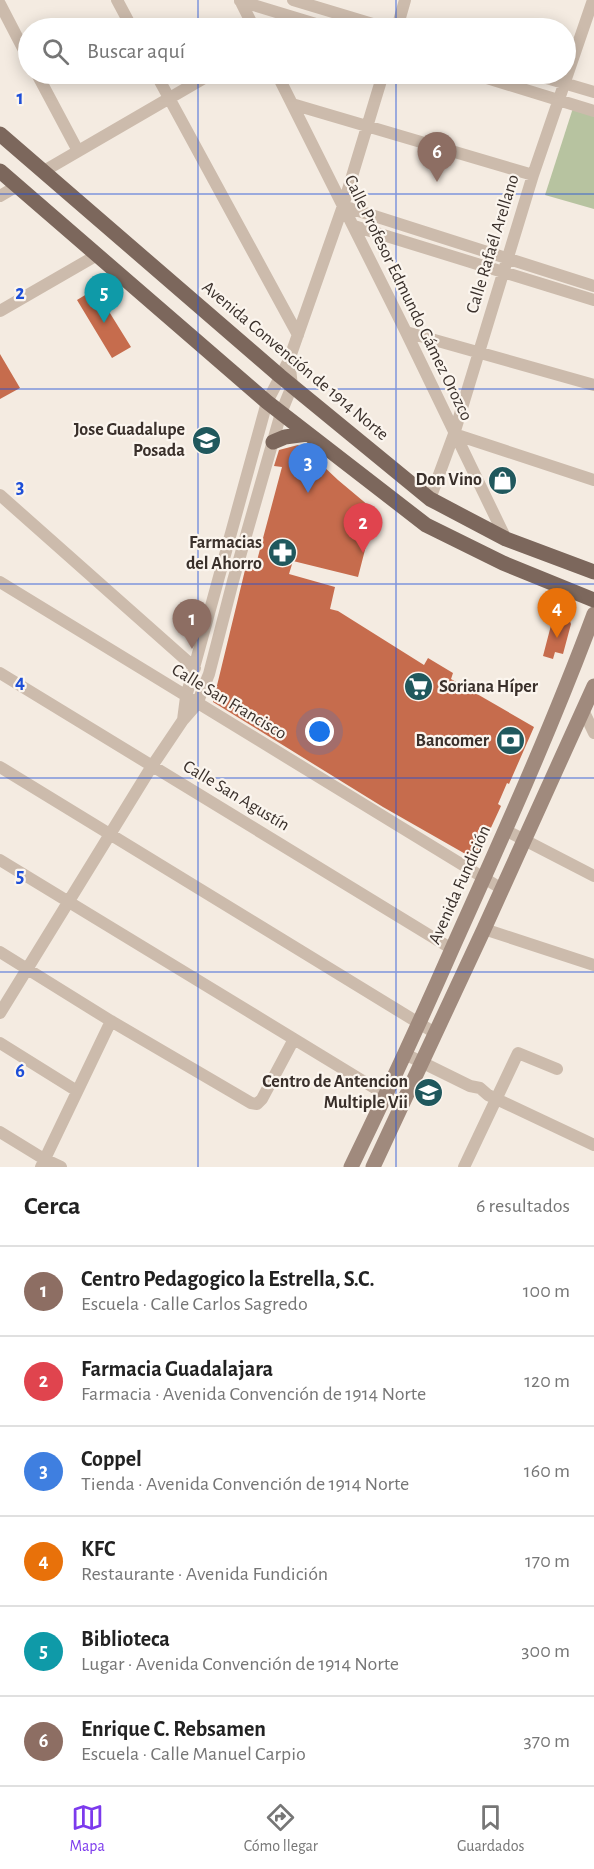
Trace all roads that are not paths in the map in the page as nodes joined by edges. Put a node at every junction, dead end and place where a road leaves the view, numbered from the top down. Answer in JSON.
{"nodes":[{"id":1,"x":117,"y":0,"type":"edge"},
{"id":2,"x":240,"y":0,"type":"edge"},
{"id":3,"x":293,"y":0,"type":"edge"},
{"id":4,"x":405,"y":0,"type":"edge"},
{"id":5,"x":592,"y":1,"type":"edge"},
{"id":6,"x":0,"y":2,"type":"edge"},
{"id":7,"x":127,"y":18,"type":"edge"},
{"id":8,"x":249,"y":18,"type":"edge"},
{"id":9,"x":297,"y":18,"type":"edge"},
{"id":10,"x":353,"y":18,"type":"edge"},
{"id":11,"x":400,"y":18,"type":"edge"},
{"id":12,"x":18,"y":38,"type":"edge"},
{"id":13,"x":576,"y":51,"type":"edge"},
{"id":14,"x":42,"y":84,"type":"edge"},
{"id":15,"x":161,"y":84,"type":"edge"},
{"id":16,"x":194,"y":84,"type":"edge"},
{"id":17,"x":282,"y":84,"type":"edge"},
{"id":18,"x":380,"y":84,"type":"edge"},
{"id":19,"x":507,"y":84,"type":"edge"},
{"id":20,"x":566,"y":84,"type":"edge"},
{"id":21,"x":569,"y":84,"type":"edge"},
{"id":22,"x":594,"y":92,"type":"edge"},
{"id":23,"x":169,"y":98,"type":"junction"},
{"id":24,"x":560,"y":100,"type":"junction"},
{"id":25,"x":292,"y":104,"type":"junction"},
{"id":26,"x":594,"y":111,"type":"edge"},
{"id":27,"x":368,"y":126,"type":"junction"},
{"id":28,"x":0,"y":134,"type":"edge"},
{"id":29,"x":78,"y":151,"type":"junction"},
{"id":30,"x":0,"y":171,"type":"edge"},
{"id":31,"x":44,"y":171,"type":"junction"},
{"id":32,"x":533,"y":175,"type":"junction"},
{"id":33,"x":17,"y":186,"type":"junction"},
{"id":34,"x":0,"y":196,"type":"edge"},
{"id":35,"x":344,"y":206,"type":"junction"},
{"id":36,"x":354,"y":226,"type":"junction"},
{"id":37,"x":97,"y":255,"type":"junction"},
{"id":38,"x":507,"y":259,"type":"junction"},
{"id":39,"x":503,"y":272,"type":"junction"},
{"id":40,"x":594,"y":286,"type":"edge"},
{"id":41,"x":594,"y":300,"type":"edge"},
{"id":42,"x":0,"y":311,"type":"edge"},
{"id":43,"x":406,"y":332,"type":"junction"},
{"id":44,"x":298,"y":335,"type":"junction"},
{"id":45,"x":479,"y":351,"type":"junction"},
{"id":46,"x":289,"y":360,"type":"junction"},
{"id":47,"x":280,"y":376,"type":"junction"},
{"id":48,"x":594,"y":385,"type":"edge"},
{"id":49,"x":292,"y":386,"type":"junction"},
{"id":50,"x":267,"y":402,"type":"junction"},
{"id":51,"x":281,"y":413,"type":"junction"},
{"id":52,"x":307,"y":434,"type":"junction"},
{"id":53,"x":454,"y":434,"type":"junction"},
{"id":54,"x":273,"y":442,"type":"junction"},
{"id":55,"x":594,"y":480,"type":"edge"},
{"id":56,"x":0,"y":495,"type":"edge"},
{"id":57,"x":430,"y":499,"type":"junction"},
{"id":58,"x":506,"y":539,"type":"junction"},
{"id":59,"x":594,"y":572,"type":"edge"},
{"id":60,"x":218,"y":576,"type":"junction"},
{"id":61,"x":233,"y":581,"type":"junction"},
{"id":62,"x":0,"y":582,"type":"edge"},
{"id":63,"x":594,"y":600,"type":"edge"},
{"id":64,"x":594,"y":614,"type":"edge"},
{"id":65,"x":195,"y":668,"type":"junction"},
{"id":66,"x":0,"y":674,"type":"edge"},
{"id":67,"x":594,"y":687,"type":"edge"},
{"id":68,"x":186,"y":697,"type":"junction"},
{"id":69,"x":197,"y":705,"type":"junction"},
{"id":70,"x":583,"y":710,"type":"junction"},
{"id":71,"x":553,"y":719,"type":"junction"},
{"id":72,"x":183,"y":720,"type":"junction"},
{"id":73,"x":594,"y":733,"type":"edge"},
{"id":74,"x":152,"y":766,"type":"junction"},
{"id":75,"x":0,"y":767,"type":"edge"},
{"id":76,"x":551,"y":782,"type":"junction"},
{"id":77,"x":505,"y":830,"type":"junction"},
{"id":78,"x":110,"y":834,"type":"junction"},
{"id":79,"x":525,"y":840,"type":"junction"},
{"id":80,"x":0,"y":860,"type":"edge"},
{"id":81,"x":594,"y":876,"type":"edge"},
{"id":82,"x":484,"y":879,"type":"junction"},
{"id":83,"x":502,"y":889,"type":"junction"},
{"id":84,"x":68,"y":902,"type":"junction"},
{"id":85,"x":484,"y":929,"type":"junction"},
{"id":86,"x":452,"y":949,"type":"junction"},
{"id":87,"x":0,"y":952,"type":"edge"},
{"id":88,"x":594,"y":965,"type":"edge"},
{"id":89,"x":27,"y":969,"type":"junction"},
{"id":90,"x":0,"y":1013,"type":"edge"},
{"id":91,"x":111,"y":1021,"type":"junction"},
{"id":92,"x":420,"y":1023,"type":"junction"},
{"id":93,"x":435,"y":1033,"type":"junction"},
{"id":94,"x":294,"y":1039,"type":"junction"},
{"id":95,"x":0,"y":1043,"type":"edge"},
{"id":96,"x":405,"y":1054,"type":"junction"},
{"id":97,"x":421,"y":1062,"type":"junction"},
{"id":98,"x":557,"y":1069,"type":"dead end"},
{"id":99,"x":77,"y":1091,"type":"junction"},
{"id":100,"x":386,"y":1095,"type":"junction"},
{"id":101,"x":493,"y":1097,"type":"junction"},
{"id":102,"x":0,"y":1132,"type":"edge"},
{"id":103,"x":594,"y":1145,"type":"edge"},
{"id":104,"x":42,"y":1163,"type":"edge"},
{"id":105,"x":61,"y":1167,"type":"edge"},
{"id":106,"x":351,"y":1167,"type":"edge"},
{"id":107,"x":373,"y":1167,"type":"edge"},
{"id":108,"x":464,"y":1167,"type":"edge"}],
"edges":[{"from":1,"to":7,"type":"street"},
{"from":2,"to":8,"type":"street"},
{"from":2,"to":9,"type":"street"},
{"from":3,"to":10,"type":"street"},
{"from":4,"to":11,"type":"street"},
{"from":5,"to":13,"type":"street","name":"Calle Rafaél Arellano"},
{"from":6,"to":12,"type":"street"},
{"from":14,"to":29,"type":"street"},
{"from":15,"to":23,"type":"street"},
{"from":16,"to":23,"type":"street"},
{"from":17,"to":25,"type":"street","name":"Calle Profesor Edmundo Gámez Orozco"},
{"from":18,"to":27,"type":"street"},
{"from":19,"to":24,"type":"street"},
{"from":20,"to":24,"type":"street","name":"Calle Rafaél Arellano"},
{"from":21,"to":22,"type":"street"},
{"from":23,"to":29,"type":"street"},
{"from":23,"to":44,"type":"street"},
{"from":24,"to":26,"type":"street"},
{"from":24,"to":32,"type":"street","name":"Calle Rafaél Arellano"},
{"from":25,"to":27,"type":"street"},
{"from":25,"to":35,"type":"street","name":"Calle Profesor Edmundo Gámez Orozco"},
{"from":27,"to":32,"type":"street"},
{"from":27,"to":35,"type":"street"},
{"from":28,"to":31,"type":"main road","name":"Avenida Convención de 1914 Norte"},
{"from":29,"to":31,"type":"street"},
{"from":30,"to":33,"type":"main road"},
{"from":31,"to":47,"type":"main road","name":"Avenida Convención de 1914 Norte"},
{"from":32,"to":38,"type":"street","name":"Calle Rafaél Arellano"},
{"from":33,"to":34,"type":"street"},
{"from":33,"to":37,"type":"main road"},
{"from":35,"to":36,"type":"street","name":"Calle Profesor Edmundo Gámez Orozco"},
{"from":35,"to":38,"type":"street"},
{"from":35,"to":44,"type":"street"},
{"from":36,"to":39,"type":"street"},
{"from":36,"to":43,"type":"street","name":"Calle Profesor Edmundo Gámez Orozco"},
{"from":37,"to":42,"type":"street"},
{"from":37,"to":50,"type":"main road"},
{"from":38,"to":39,"type":"street","name":"Calle Rafaél Arellano"},
{"from":38,"to":40,"type":"street"},
{"from":39,"to":41,"type":"street"},
{"from":39,"to":45,"type":"street","name":"Calle Rafaél Arellano"},
{"from":43,"to":45,"type":"street"},
{"from":43,"to":53,"type":"street","name":"Calle Profesor Edmundo Gámez Orozco"},
{"from":44,"to":46,"type":"street"},
{"from":45,"to":48,"type":"street"},
{"from":45,"to":53,"type":"street","name":"Calle Rafaél Arellano"},
{"from":46,"to":47,"type":"street"},
{"from":46,"to":49,"type":"street"},
{"from":47,"to":49,"type":"main road","name":"Avenida Convención de 1914 Norte"},
{"from":47,"to":50,"type":"street"},
{"from":49,"to":51,"type":"street"},
{"from":49,"to":57,"type":"main road","name":"Avenida Convención de 1914 Norte"},
{"from":50,"to":51,"type":"main road"},
{"from":50,"to":60,"type":"street"},
{"from":51,"to":52,"type":"main road"},
{"from":51,"to":54,"type":"street"},
{"from":52,"to":54,"type":"main road"},
{"from":52,"to":63,"type":"main road"},
{"from":53,"to":55,"type":"street"},
{"from":53,"to":57,"type":"street","name":"Calle Rafaél Arellano"},
{"from":53,"to":58,"type":"street","name":"Calle Profesor Edmundo Gámez Orozco"},
{"from":54,"to":61,"type":"street"},
{"from":56,"to":65,"type":"street"},
{"from":57,"to":58,"type":"main road","name":"Avenida Convención de 1914 Norte"},
{"from":58,"to":59,"type":"main road","name":"Avenida Convención de 1914 Norte"},
{"from":60,"to":61,"type":"street"},
{"from":60,"to":65,"type":"street"},
{"from":61,"to":69,"type":"street"},
{"from":62,"to":68,"type":"street","name":"Calle San Francisco"},
{"from":64,"to":71,"type":"street","name":"Avenida Fundición"},
{"from":65,"to":68,"type":"street"},
{"from":66,"to":74,"type":"street","name":"Calle San Agustín"},
{"from":67,"to":70,"type":"street"},
{"from":68,"to":69,"type":"street","name":"Calle San Francisco"},
{"from":68,"to":72,"type":"street"},
{"from":69,"to":72,"type":"street"},
{"from":69,"to":82,"type":"street","name":"Calle San Francisco"},
{"from":70,"to":73,"type":"street"},
{"from":70,"to":76,"type":"street"},
{"from":71,"to":76,"type":"street"},
{"from":71,"to":77,"type":"street","name":"Avenida Fundición"},
{"from":72,"to":74,"type":"street"},
{"from":74,"to":78,"type":"street"},
{"from":74,"to":86,"type":"street","name":"Calle San Agustín"},
{"from":75,"to":78,"type":"street"},
{"from":76,"to":79,"type":"street"},
{"from":77,"to":79,"type":"street"},
{"from":77,"to":82,"type":"street","name":"Avenida Fundición"},
{"from":78,"to":84,"type":"street"},
{"from":78,"to":92,"type":"street"},
{"from":79,"to":81,"type":"street"},
{"from":79,"to":83,"type":"street"},
{"from":80,"to":84,"type":"street"},
{"from":82,"to":83,"type":"street","name":"Calle San Francisco"},
{"from":82,"to":86,"type":"street","name":"Avenida Fundición"},
{"from":83,"to":85,"type":"street"},
{"from":84,"to":89,"type":"street"},
{"from":84,"to":94,"type":"street"},
{"from":85,"to":88,"type":"street"},
{"from":85,"to":93,"type":"street"},
{"from":86,"to":92,"type":"street","name":"Avenida Fundición"},
{"from":87,"to":89,"type":"street"},
{"from":89,"to":90,"type":"street"},
{"from":89,"to":91,"type":"street"},
{"from":91,"to":94,"type":"street"},
{"from":91,"to":99,"type":"street"},
{"from":92,"to":93,"type":"street"},
{"from":92,"to":96,"type":"street","name":"Avenida Fundición"},
{"from":93,"to":97,"type":"street"},
{"from":94,"to":100,"type":"street"},
{"from":95,"to":99,"type":"street"},
{"from":96,"to":97,"type":"street"},
{"from":96,"to":100,"type":"street","name":"Avenida Fundición"},
{"from":97,"to":101,"type":"street"},
{"from":97,"to":107,"type":"street"},
{"from":98,"to":101,"type":"street"},
{"from":99,"to":104,"type":"street"},
{"from":100,"to":106,"type":"street","name":"Avenida Fundición"},
{"from":101,"to":103,"type":"street"},
{"from":101,"to":108,"type":"street"},
{"from":102,"to":104,"type":"street"},
{"from":104,"to":105,"type":"street"}]}
